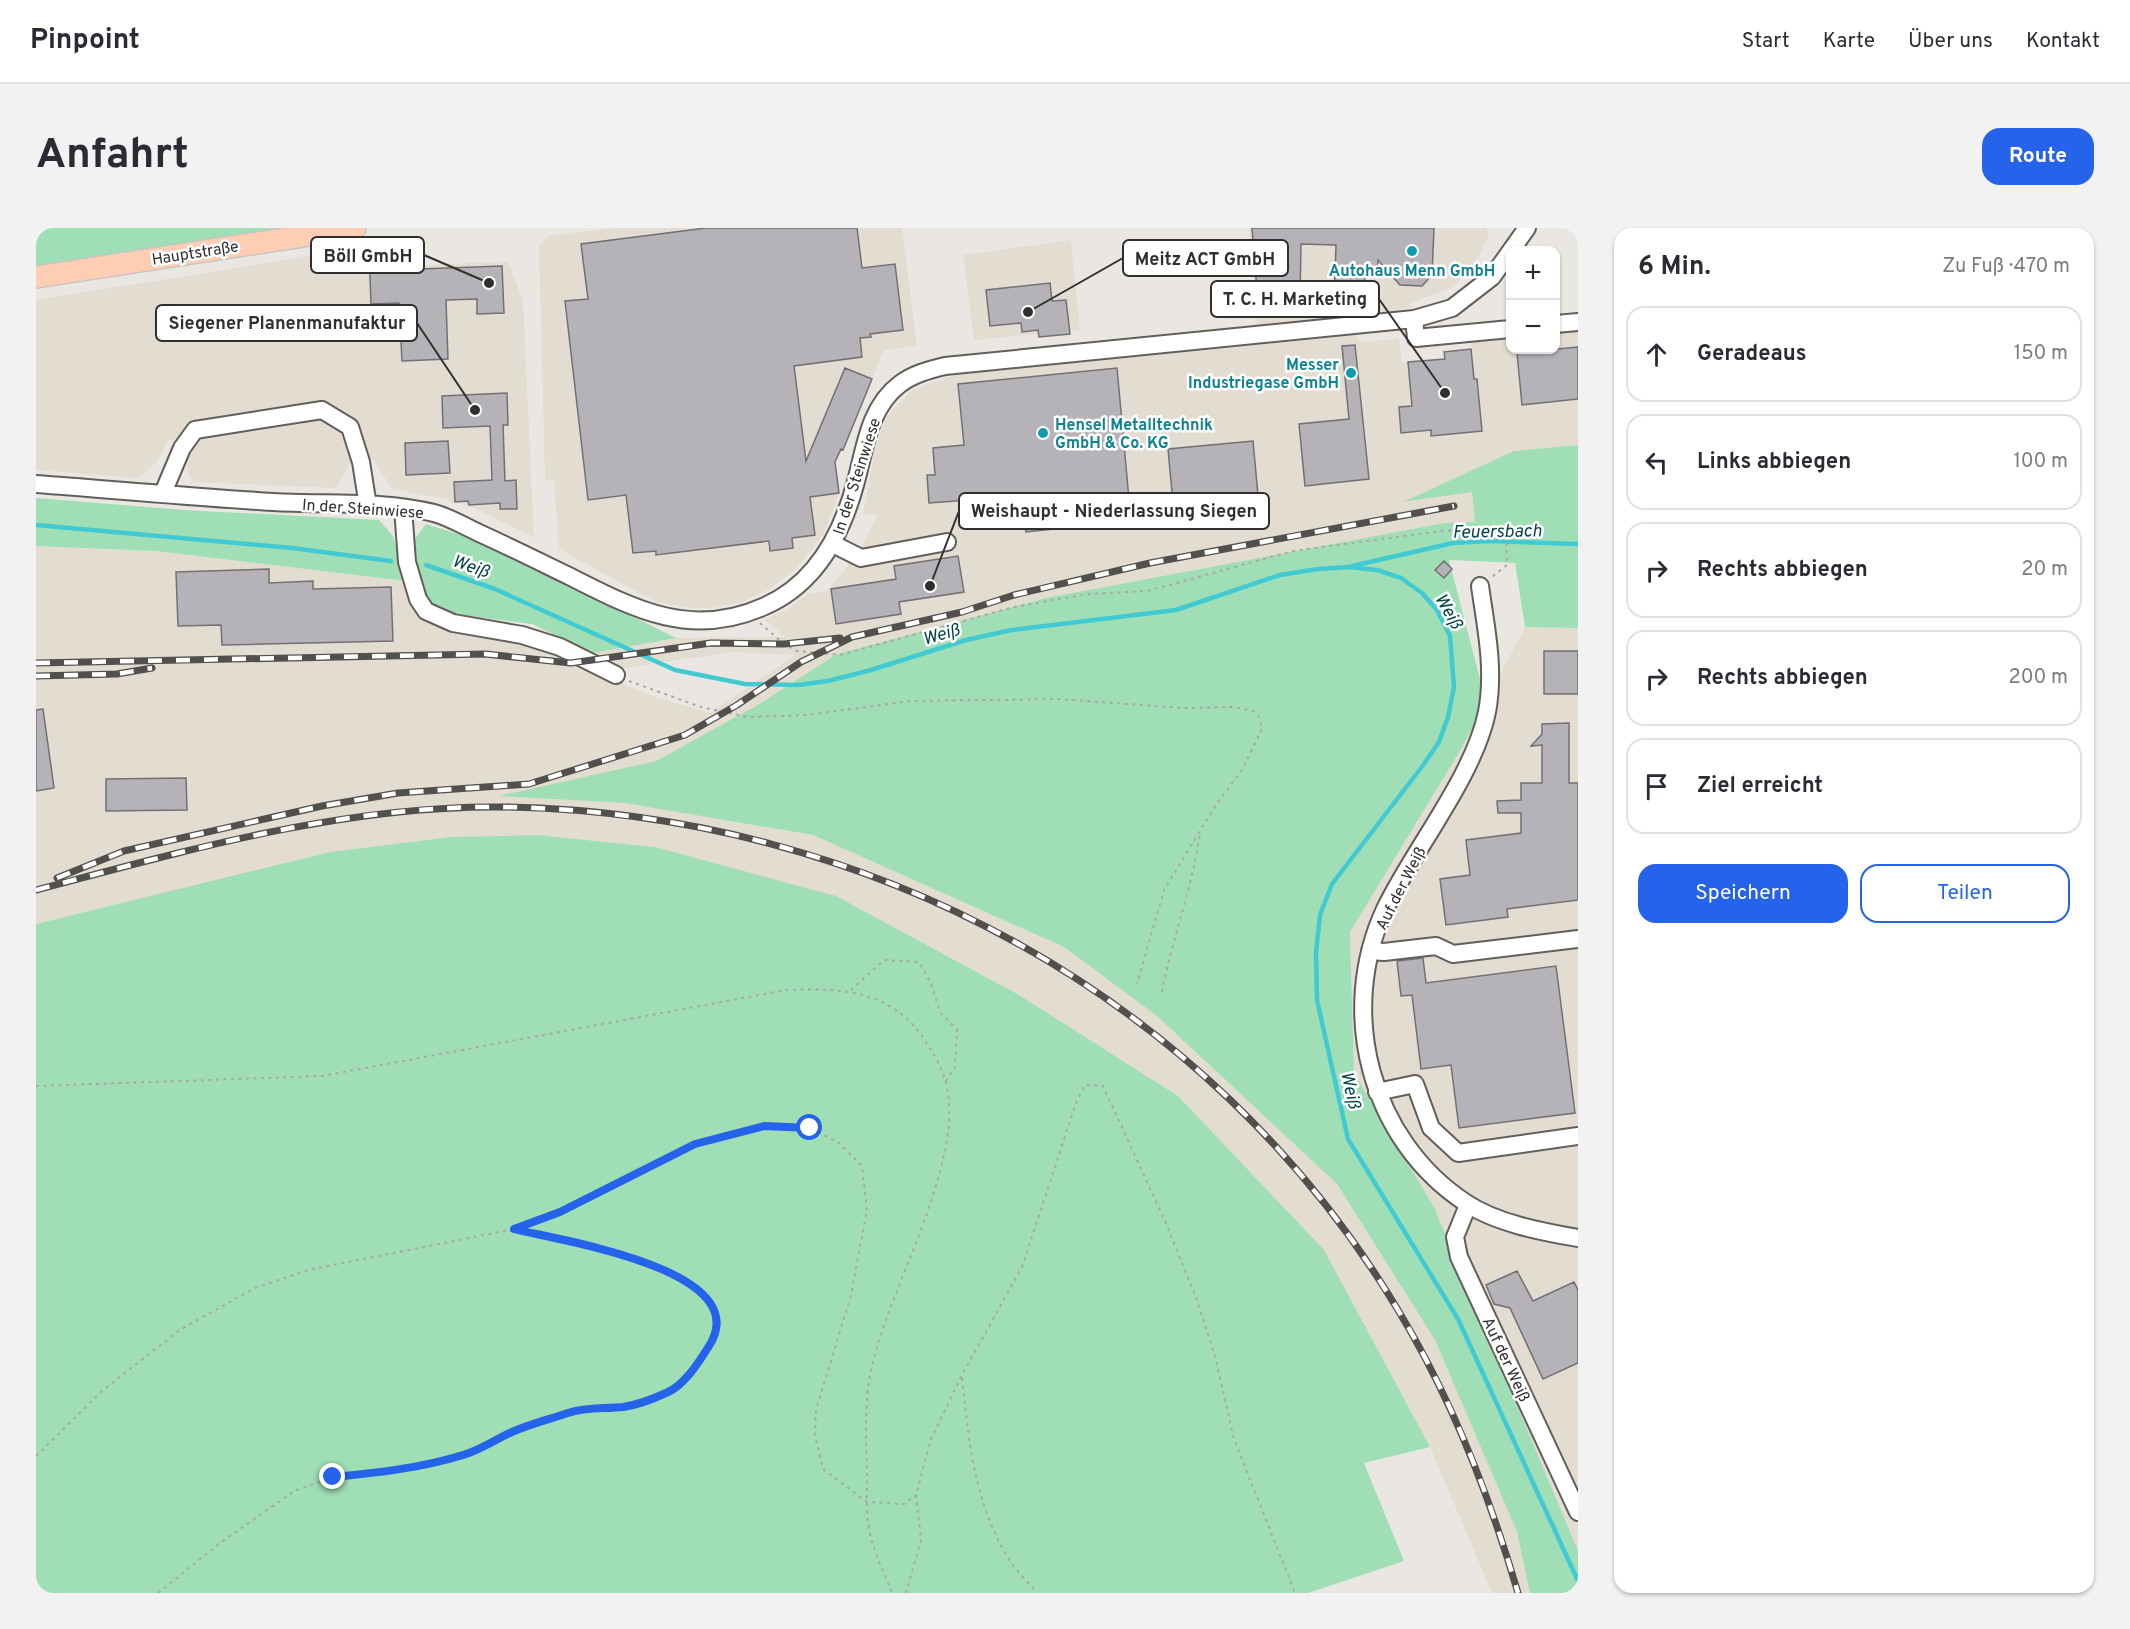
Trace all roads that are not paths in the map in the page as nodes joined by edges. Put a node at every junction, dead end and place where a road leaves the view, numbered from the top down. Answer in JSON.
{"nodes":[{"id":1,"x":355,"y":228,"type":"edge"},
{"id":2,"x":1511,"y":228,"type":"edge"},
{"id":3,"x":1527,"y":228,"type":"edge"},
{"id":4,"x":1508,"y":246,"type":"edge"},
{"id":5,"x":1513,"y":246,"type":"edge"},
{"id":6,"x":1506,"y":255,"type":"edge"},
{"id":7,"x":36,"y":277,"type":"edge"},
{"id":8,"x":1414,"y":319,"type":"junction"},
{"id":9,"x":1578,"y":322,"type":"edge"},
{"id":10,"x":1560,"y":324,"type":"edge"},
{"id":11,"x":1506,"y":329,"type":"edge"},
{"id":12,"x":36,"y":484,"type":"edge"},
{"id":13,"x":163,"y":493,"type":"junction"},
{"id":14,"x":368,"y":506,"type":"junction"},
{"id":15,"x":403,"y":508,"type":"junction"},
{"id":16,"x":947,"y":542,"type":"dead end"},
{"id":17,"x":833,"y":544,"type":"junction"},
{"id":18,"x":1480,"y":586,"type":"road end"},
{"id":19,"x":616,"y":675,"type":"road end"},
{"id":20,"x":1578,"y":939,"type":"edge"},
{"id":21,"x":1370,"y":951,"type":"junction"},
{"id":22,"x":1377,"y":1092,"type":"junction"},
{"id":23,"x":1578,"y":1136,"type":"edge"},
{"id":24,"x":1468,"y":1205,"type":"junction"},
{"id":25,"x":1578,"y":1238,"type":"edge"},
{"id":26,"x":1578,"y":1512,"type":"edge"}],
"edges":[{"from":1,"to":7,"type":"main road","name":"Hauptstraße"},
{"from":2,"to":4,"type":"street","name":"In der Steinwiese"},
{"from":3,"to":5,"type":"street","name":"In der Steinwiese"},
{"from":6,"to":8,"type":"street","name":"In der Steinwiese"},
{"from":8,"to":11,"type":"street"},
{"from":8,"to":17,"type":"street","name":"In der Steinwiese"},
{"from":9,"to":10,"type":"street"},
{"from":12,"to":13,"type":"street","name":"In der Steinwiese"},
{"from":13,"to":14,"type":"street","name":"In der Steinwiese"},
{"from":13,"to":14,"type":"street"},
{"from":14,"to":15,"type":"street","name":"In der Steinwiese"},
{"from":15,"to":17,"type":"street","name":"In der Steinwiese"},
{"from":15,"to":19,"type":"street"},
{"from":16,"to":17,"type":"street"},
{"from":18,"to":21,"type":"street","name":"Auf der Weiß"},
{"from":20,"to":21,"type":"street"},
{"from":21,"to":22,"type":"street","name":"Auf der Weiß"},
{"from":22,"to":23,"type":"street"},
{"from":22,"to":24,"type":"street","name":"Auf der Weiß"},
{"from":24,"to":25,"type":"street","name":"Auf der Weiß"},
{"from":24,"to":26,"type":"street","name":"Auf der Weiß"}]}
